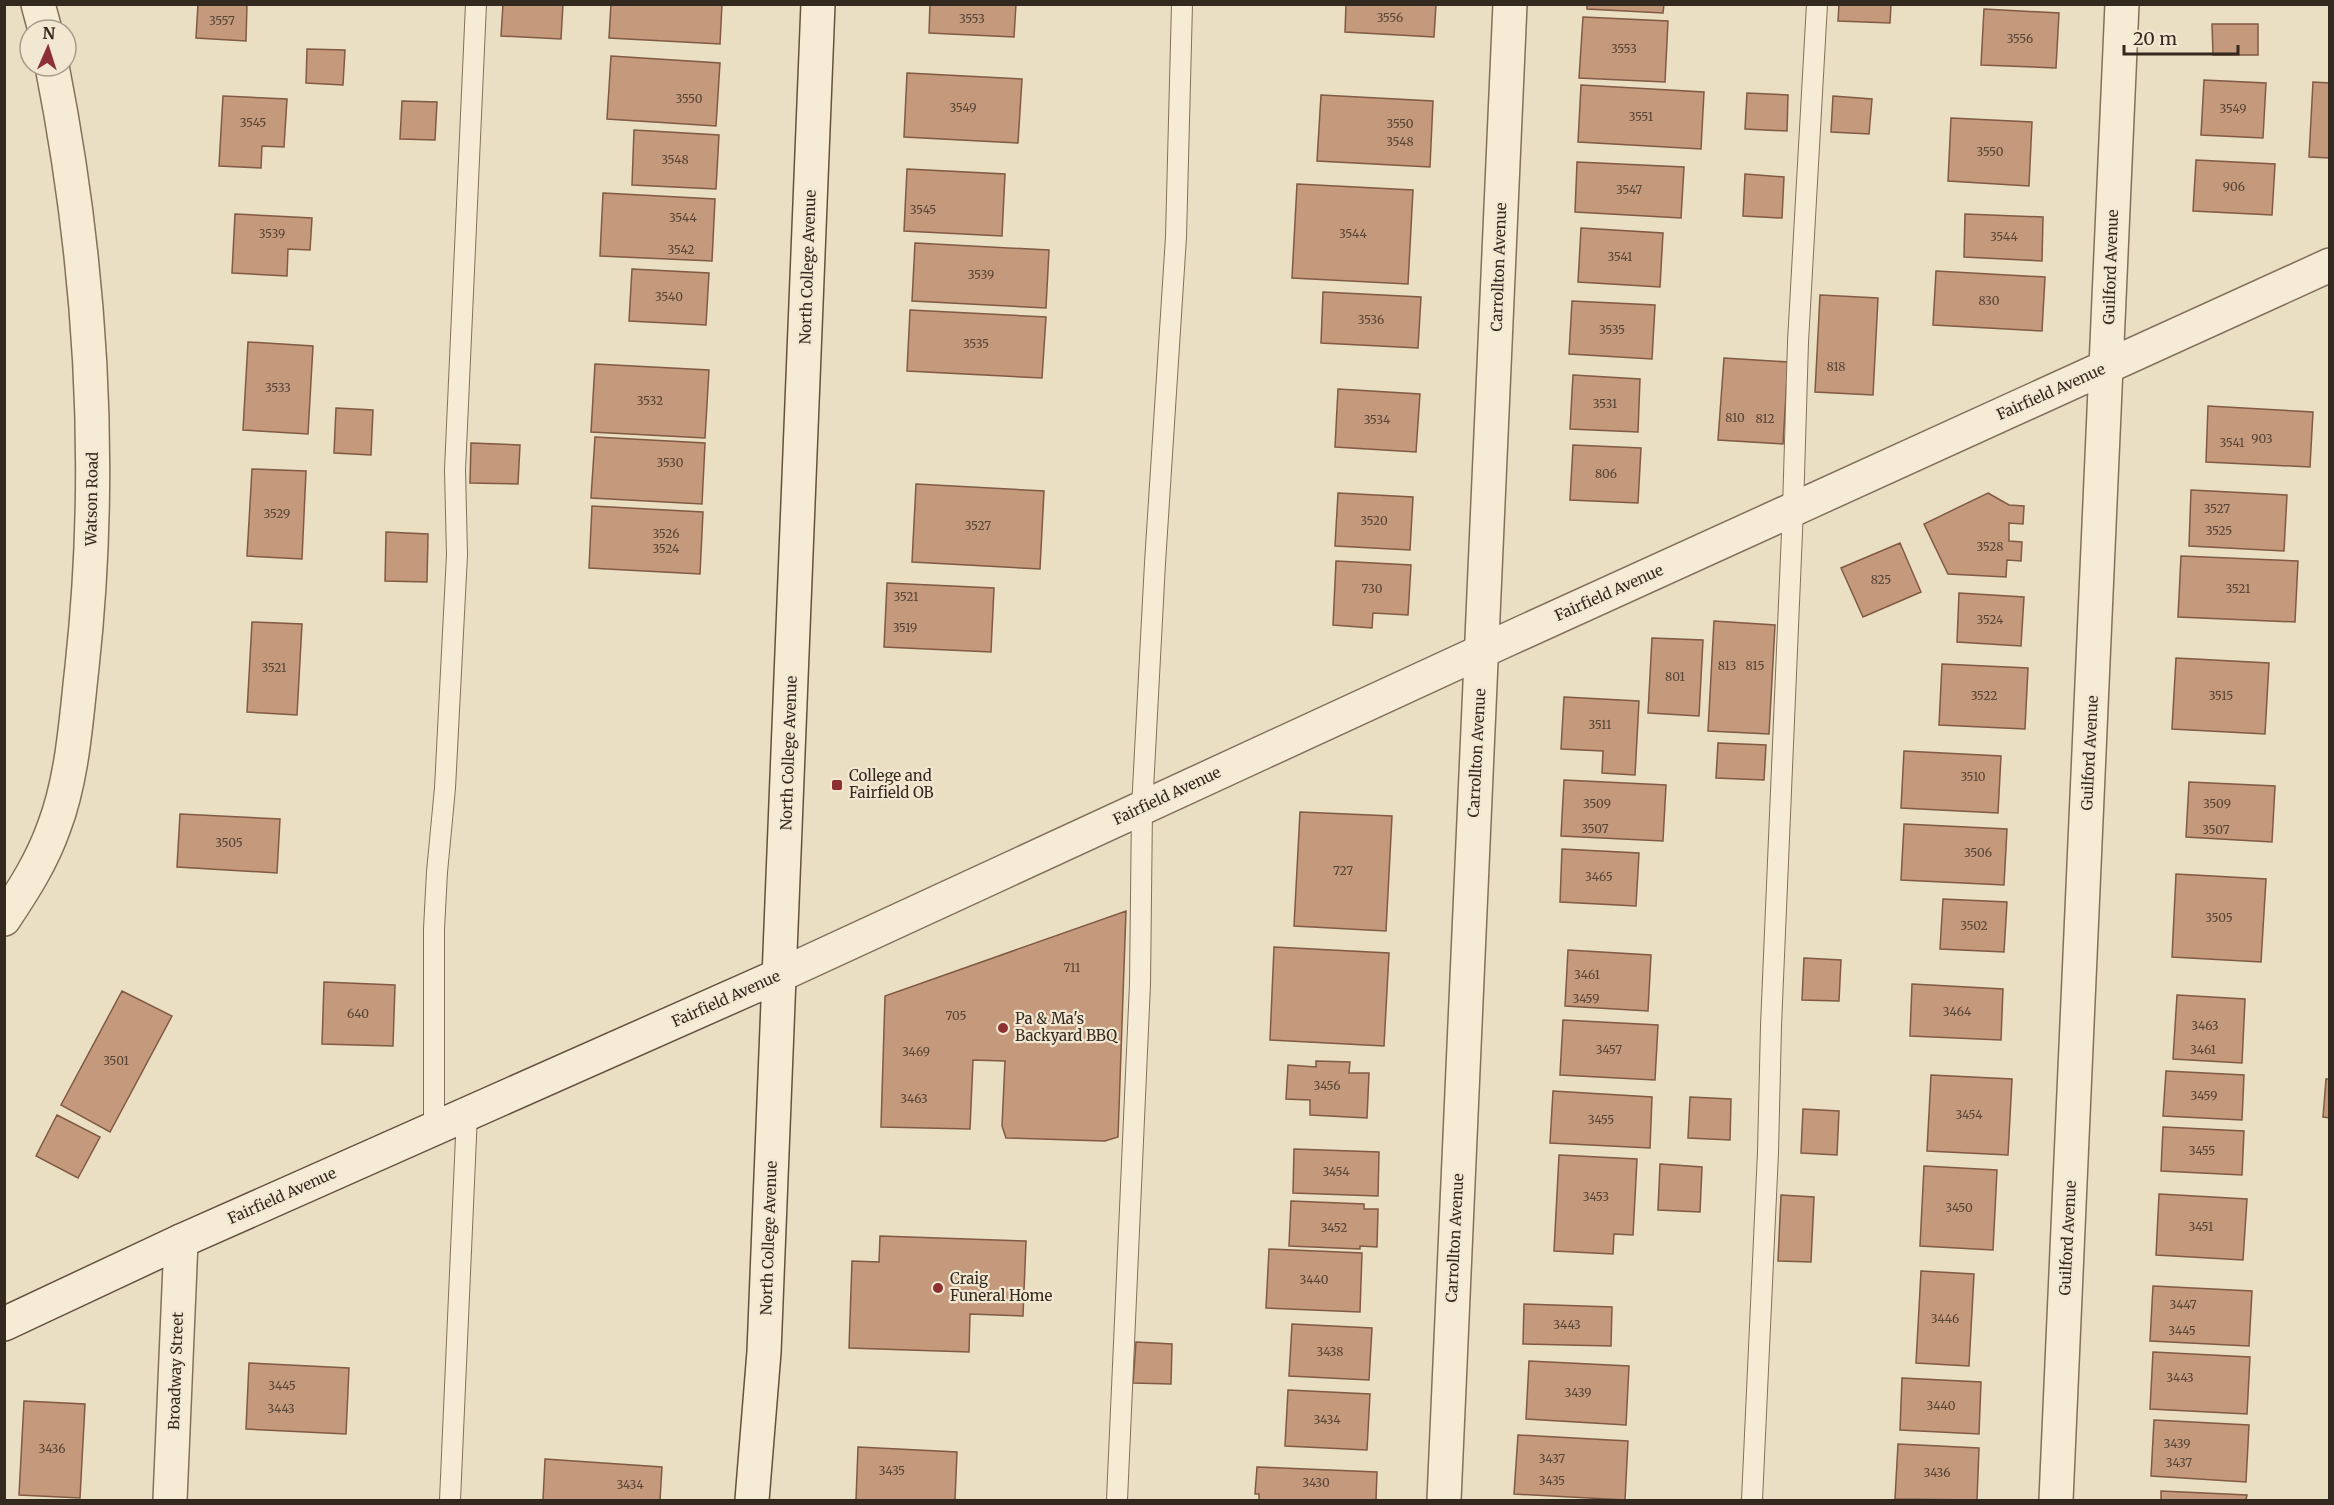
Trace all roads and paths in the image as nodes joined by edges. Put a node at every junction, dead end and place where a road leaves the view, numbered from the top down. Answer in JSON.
{"nodes":[{"id":1,"x":477,"y":4,"type":"edge"},
{"id":2,"x":818,"y":4,"type":"edge"},
{"id":3,"x":1182,"y":4,"type":"edge"},
{"id":4,"x":1510,"y":4,"type":"edge"},
{"id":5,"x":1816,"y":4,"type":"edge"},
{"id":6,"x":2122,"y":4,"type":"edge"},
{"id":7,"x":54,"y":78,"type":"edge"},
{"id":8,"x":2330,"y":265,"type":"edge"},
{"id":9,"x":2107,"y":367,"type":"junction"},
{"id":10,"x":1793,"y":509,"type":"junction"},
{"id":11,"x":1482,"y":651,"type":"junction"},
{"id":12,"x":1142,"y":808,"type":"junction"},
{"id":13,"x":4,"y":919,"type":"edge"},
{"id":14,"x":780,"y":975,"type":"junction"},
{"id":15,"x":467,"y":1114,"type":"junction"},
{"id":16,"x":434,"y":1128,"type":"junction"},
{"id":17,"x":181,"y":1241,"type":"junction"},
{"id":18,"x":4,"y":1324,"type":"edge"},
{"id":19,"x":170,"y":1500,"type":"edge"},
{"id":20,"x":450,"y":1500,"type":"edge"},
{"id":21,"x":752,"y":1500,"type":"edge"},
{"id":22,"x":1117,"y":1500,"type":"edge"},
{"id":23,"x":1444,"y":1500,"type":"edge"},
{"id":24,"x":1752,"y":1500,"type":"edge"},
{"id":25,"x":2056,"y":1500,"type":"edge"}],
"edges":[{"from":1,"to":16,"type":"lane"},
{"from":2,"to":14,"type":"street","name":"North College Avenue"},
{"from":3,"to":12,"type":"lane"},
{"from":4,"to":11,"type":"street","name":"Carrollton Avenue"},
{"from":5,"to":10,"type":"lane"},
{"from":6,"to":9,"type":"street","name":"Guilford Avenue"},
{"from":7,"to":13,"type":"street","name":"Watson Road"},
{"from":8,"to":9,"type":"street","name":"Fairfield Avenue"},
{"from":9,"to":10,"type":"street","name":"Fairfield Avenue"},
{"from":9,"to":25,"type":"street","name":"Guilford Avenue"},
{"from":10,"to":11,"type":"street","name":"Fairfield Avenue"},
{"from":10,"to":24,"type":"lane"},
{"from":11,"to":12,"type":"street","name":"Fairfield Avenue"},
{"from":11,"to":23,"type":"street","name":"Carrollton Avenue"},
{"from":12,"to":14,"type":"street","name":"Fairfield Avenue"},
{"from":12,"to":22,"type":"lane"},
{"from":14,"to":15,"type":"street","name":"Fairfield Avenue"},
{"from":14,"to":21,"type":"street","name":"North College Avenue"},
{"from":15,"to":16,"type":"street","name":"Fairfield Avenue"},
{"from":15,"to":20,"type":"lane"},
{"from":16,"to":17,"type":"street","name":"Fairfield Avenue"},
{"from":17,"to":18,"type":"street","name":"Fairfield Avenue"},
{"from":17,"to":19,"type":"street","name":"Broadway Street"}]}
